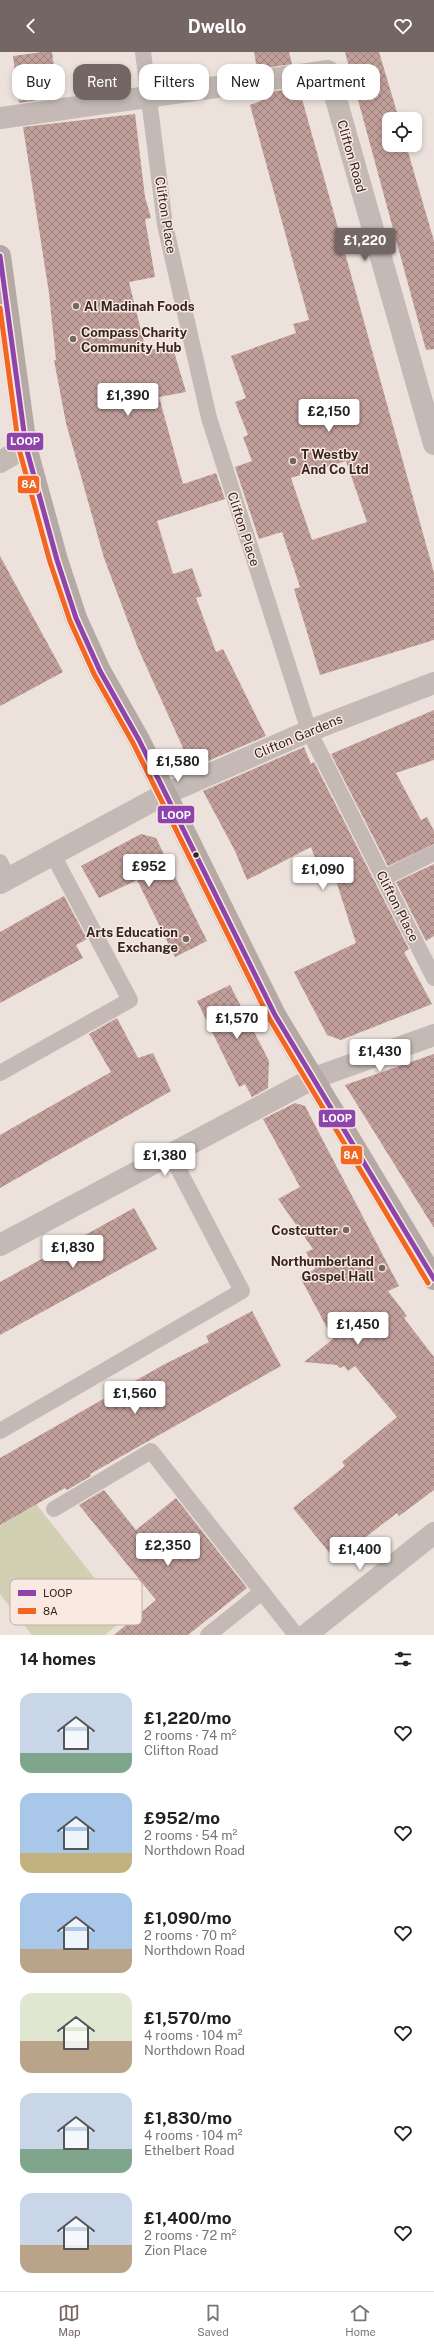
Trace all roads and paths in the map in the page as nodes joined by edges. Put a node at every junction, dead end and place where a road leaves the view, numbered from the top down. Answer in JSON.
{"nodes":[{"id":1,"x":143,"y":52,"type":"edge"},
{"id":2,"x":145,"y":64,"type":"edge"},
{"id":3,"x":209,"y":88,"type":"edge"},
{"id":4,"x":139,"y":99,"type":"edge"},
{"id":5,"x":150,"y":100,"type":"edge"},
{"id":6,"x":0,"y":118,"type":"edge"},
{"id":7,"x":0,"y":256,"type":"edge"},
{"id":8,"x":434,"y":444,"type":"edge"},
{"id":9,"x":26,"y":447,"type":"junction"},
{"id":10,"x":0,"y":462,"type":"edge"},
{"id":11,"x":434,"y":683,"type":"edge"},
{"id":12,"x":309,"y":730,"type":"junction"},
{"id":13,"x":164,"y":794,"type":"junction"},
{"id":14,"x":434,"y":853,"type":"edge"},
{"id":15,"x":53,"y":855,"type":"junction"},
{"id":16,"x":3,"y":875,"type":"edge"},
{"id":17,"x":384,"y":878,"type":"junction"},
{"id":18,"x":429,"y":957,"type":"edge"},
{"id":19,"x":434,"y":978,"type":"edge"},
{"id":20,"x":434,"y":1035,"type":"edge"},
{"id":21,"x":0,"y":1073,"type":"edge"},
{"id":22,"x":314,"y":1078,"type":"junction"},
{"id":23,"x":170,"y":1155,"type":"junction"},
{"id":24,"x":0,"y":1245,"type":"edge"},
{"id":25,"x":434,"y":1279,"type":"edge"},
{"id":26,"x":0,"y":1431,"type":"edge"},
{"id":27,"x":54,"y":1509,"type":"dead end"},
{"id":28,"x":434,"y":1533,"type":"edge"},
{"id":29,"x":262,"y":1592,"type":"junction"},
{"id":30,"x":208,"y":1635,"type":"edge"},
{"id":31,"x":296,"y":1635,"type":"edge"},
{"id":32,"x":306,"y":1635,"type":"edge"}],
"edges":[{"from":1,"to":2,"type":"lane","name":"Clifton Place"},
{"from":3,"to":8,"type":"street","name":"Clifton Road"},
{"from":4,"to":6,"type":"street","name":"Clifton Road"},
{"from":5,"to":12,"type":"lane","name":"Clifton Place"},
{"from":7,"to":9,"type":"main road"},
{"from":9,"to":10,"type":"street"},
{"from":9,"to":13,"type":"main road"},
{"from":11,"to":12,"type":"street","name":"Clifton Gardens"},
{"from":12,"to":13,"type":"street","name":"Clifton Gardens"},
{"from":12,"to":17,"type":"lane","name":"Clifton Place"},
{"from":13,"to":15,"type":"street","name":"Clifton Gardens"},
{"from":13,"to":22,"type":"main road"},
{"from":14,"to":17,"type":"lane"},
{"from":15,"to":16,"type":"street","name":"Clifton Gardens"},
{"from":15,"to":21,"type":"lane"},
{"from":17,"to":18,"type":"lane","name":"Clifton Place"},
{"from":18,"to":19,"type":"lane","name":"Clifton Place"},
{"from":20,"to":22,"type":"street"},
{"from":22,"to":23,"type":"street"},
{"from":22,"to":25,"type":"main road"},
{"from":23,"to":24,"type":"street"},
{"from":23,"to":26,"type":"lane"},
{"from":27,"to":29,"type":"lane"},
{"from":28,"to":32,"type":"street"},
{"from":29,"to":30,"type":"lane"},
{"from":29,"to":31,"type":"lane"}]}
